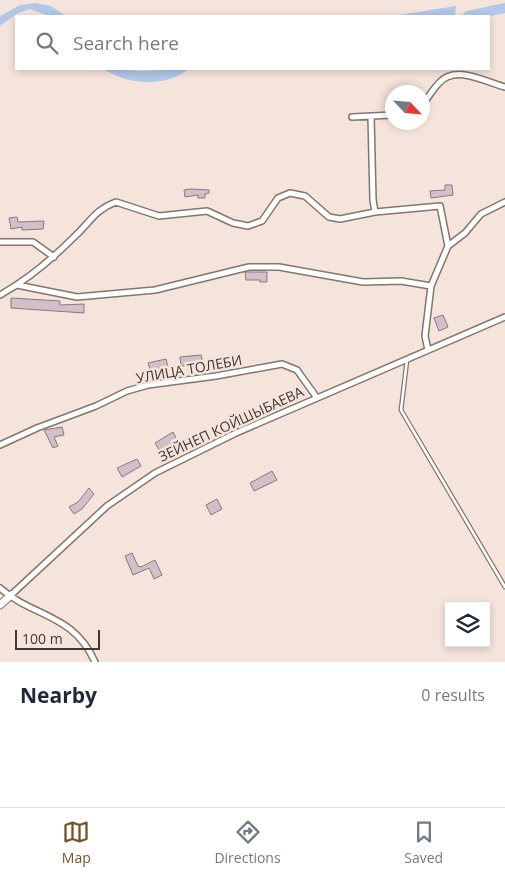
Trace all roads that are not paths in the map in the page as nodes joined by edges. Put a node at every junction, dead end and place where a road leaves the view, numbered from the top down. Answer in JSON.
{"nodes":[{"id":1,"x":505,"y":87,"type":"edge"},
{"id":2,"x":430,"y":94,"type":"edge"},
{"id":3,"x":385,"y":115,"type":"edge"},
{"id":4,"x":352,"y":116,"type":"dead end"},
{"id":5,"x":371,"y":116,"type":"junction"},
{"id":6,"x":505,"y":202,"type":"edge"},
{"id":7,"x":375,"y":212,"type":"junction"},
{"id":8,"x":0,"y":242,"type":"edge"},
{"id":9,"x":448,"y":246,"type":"junction"},
{"id":10,"x":54,"y":257,"type":"junction"},
{"id":11,"x":17,"y":285,"type":"junction"},
{"id":12,"x":431,"y":286,"type":"junction"},
{"id":13,"x":0,"y":295,"type":"edge"},
{"id":14,"x":505,"y":317,"type":"edge"},
{"id":15,"x":428,"y":350,"type":"junction"},
{"id":16,"x":408,"y":359,"type":"junction"},
{"id":17,"x":318,"y":398,"type":"junction"},
{"id":18,"x":0,"y":445,"type":"edge"},
{"id":19,"x":505,"y":587,"type":"edge"},
{"id":20,"x":0,"y":588,"type":"edge"},
{"id":21,"x":11,"y":595,"type":"junction"},
{"id":22,"x":0,"y":605,"type":"edge"},
{"id":23,"x":95,"y":662,"type":"edge"}],
"edges":[{"from":1,"to":2,"type":"street"},
{"from":3,"to":5,"type":"street"},
{"from":4,"to":5,"type":"street"},
{"from":5,"to":7,"type":"street"},
{"from":6,"to":9,"type":"street"},
{"from":7,"to":9,"type":"street"},
{"from":7,"to":10,"type":"street"},
{"from":8,"to":10,"type":"street"},
{"from":9,"to":12,"type":"street"},
{"from":10,"to":11,"type":"street"},
{"from":11,"to":12,"type":"street"},
{"from":11,"to":13,"type":"street"},
{"from":12,"to":15,"type":"street"},
{"from":14,"to":15,"type":"street","name":"ЗЕЙНЕП КОЙШЫБАЕВА"},
{"from":15,"to":16,"type":"street","name":"ЗЕЙНЕП КОЙШЫБАЕВА"},
{"from":16,"to":17,"type":"street","name":"ЗЕЙНЕП КОЙШЫБАЕВА"},
{"from":16,"to":19,"type":"lane"},
{"from":17,"to":18,"type":"street","name":"УЛИЦА ТОЛЕБИ"},
{"from":17,"to":21,"type":"street","name":"ЗЕЙНЕП КОЙШЫБАЕВА"},
{"from":20,"to":21,"type":"street"},
{"from":21,"to":22,"type":"street","name":"ЗЕЙНЕП КОЙШЫБАЕВА"},
{"from":21,"to":23,"type":"street"}]}
